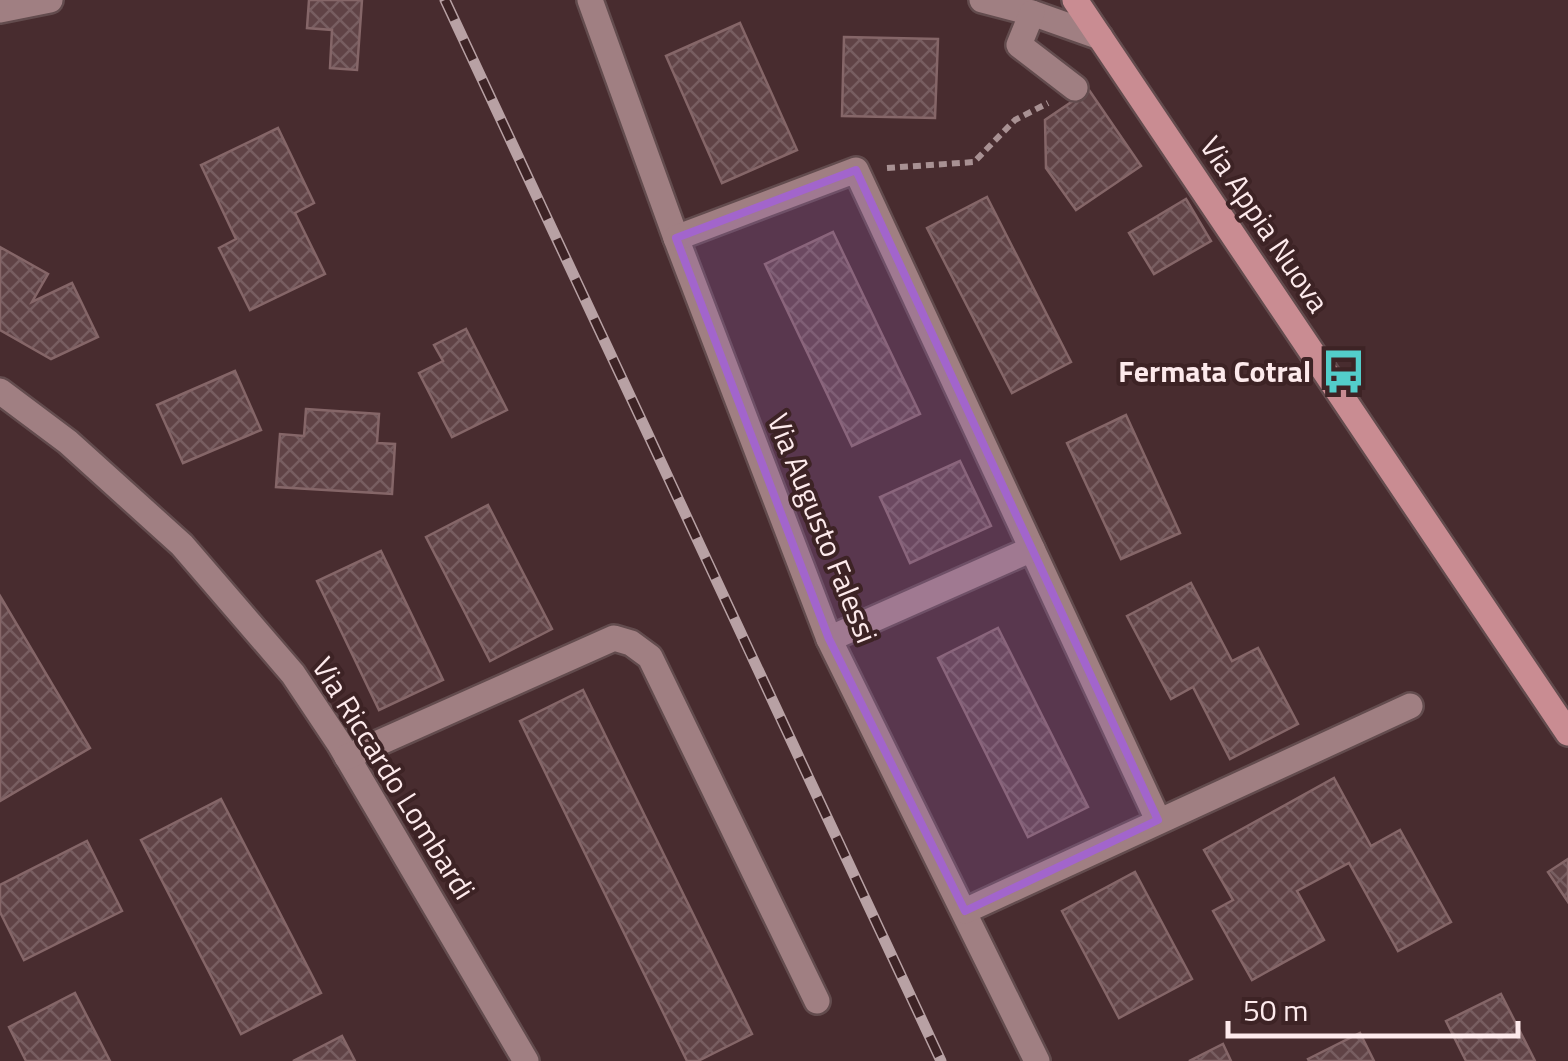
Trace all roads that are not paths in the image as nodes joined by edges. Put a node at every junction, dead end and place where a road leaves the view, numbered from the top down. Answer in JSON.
{"nodes":[{"id":1,"x":50,"y":0,"type":"edge"},
{"id":2,"x":590,"y":0,"type":"edge"},
{"id":3,"x":982,"y":0,"type":"edge"},
{"id":4,"x":1075,"y":0,"type":"edge"},
{"id":5,"x":0,"y":10,"type":"edge"},
{"id":6,"x":1032,"y":12,"type":"junction"},
{"id":7,"x":1100,"y":37,"type":"junction"},
{"id":8,"x":1076,"y":88,"type":"road end"},
{"id":9,"x":676,"y":238,"type":"junction"},
{"id":10,"x":0,"y":392,"type":"edge"},
{"id":11,"x":1032,"y":549,"type":"junction"},
{"id":12,"x":829,"y":638,"type":"junction"},
{"id":13,"x":1410,"y":706,"type":"dead end"},
{"id":14,"x":1568,"y":733,"type":"edge"},
{"id":15,"x":347,"y":757,"type":"junction"},
{"id":16,"x":1158,"y":820,"type":"junction"},
{"id":17,"x":965,"y":911,"type":"junction"},
{"id":18,"x":817,"y":1001,"type":"dead end"},
{"id":19,"x":526,"y":1061,"type":"edge"},
{"id":20,"x":1037,"y":1061,"type":"edge"}],
"edges":[{"from":1,"to":5,"type":"street"},
{"from":2,"to":9,"type":"street","name":"Via Augusto Falessi"},
{"from":3,"to":6,"type":"street"},
{"from":4,"to":7,"type":"main road","name":"Via Appia Nuova"},
{"from":6,"to":7,"type":"street"},
{"from":6,"to":8,"type":"street"},
{"from":7,"to":14,"type":"main road","name":"Via Appia Nuova"},
{"from":9,"to":11,"type":"street"},
{"from":9,"to":12,"type":"street","name":"Via Augusto Falessi"},
{"from":10,"to":15,"type":"street","name":"Via Riccardo Lombardi"},
{"from":11,"to":12,"type":"street"},
{"from":11,"to":16,"type":"street"},
{"from":12,"to":17,"type":"street","name":"Via Augusto Falessi"},
{"from":13,"to":16,"type":"street"},
{"from":15,"to":18,"type":"street"},
{"from":15,"to":19,"type":"street","name":"Via Riccardo Lombardi"},
{"from":16,"to":17,"type":"street"},
{"from":17,"to":20,"type":"street","name":"Via Augusto Falessi"}]}
